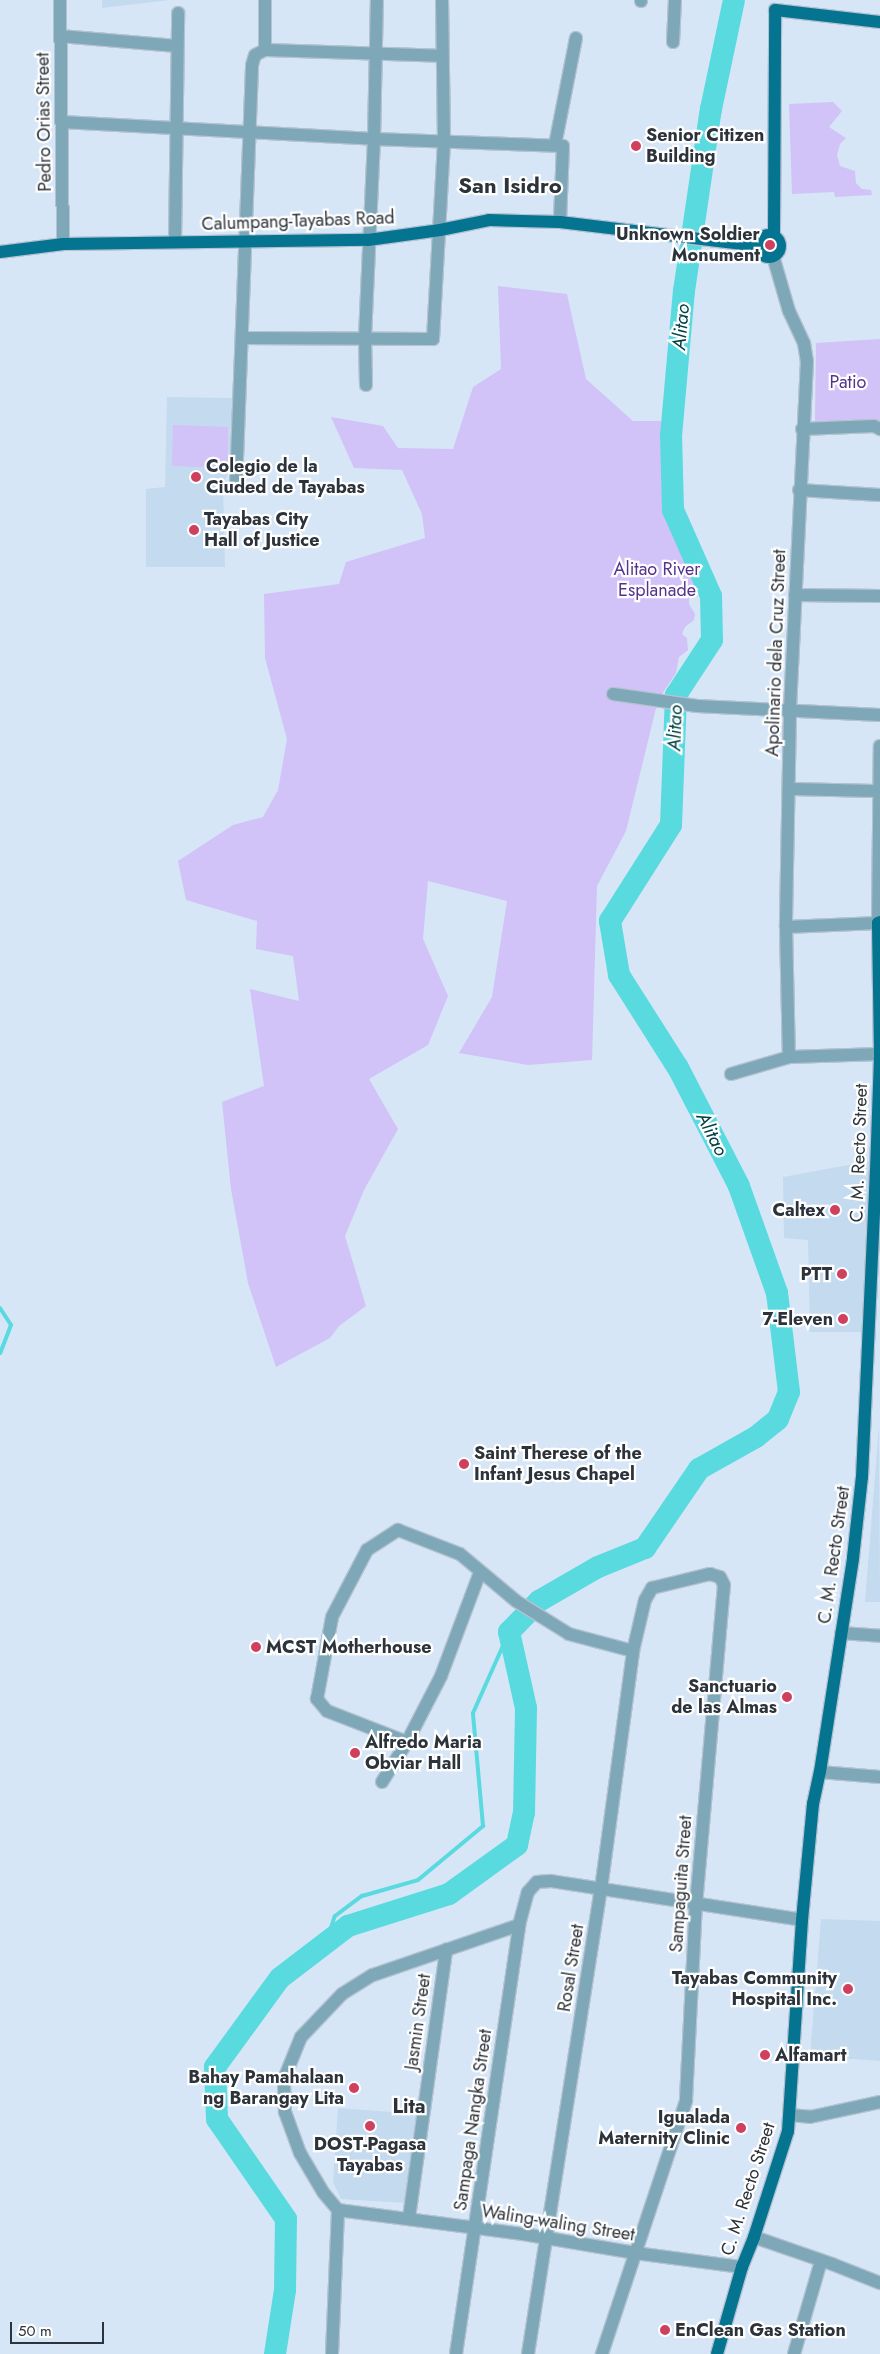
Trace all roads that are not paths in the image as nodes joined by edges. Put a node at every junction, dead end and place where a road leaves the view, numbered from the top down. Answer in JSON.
{"nodes":[{"id":1,"x":60,"y":0,"type":"edge"},
{"id":2,"x":265,"y":0,"type":"edge"},
{"id":3,"x":377,"y":0,"type":"edge"},
{"id":4,"x":442,"y":0,"type":"edge"},
{"id":5,"x":675,"y":0,"type":"edge"},
{"id":6,"x":775,"y":5,"type":"edge"},
{"id":7,"x":178,"y":13,"type":"dead end"},
{"id":8,"x":880,"y":22,"type":"edge"},
{"id":9,"x":60,"y":36,"type":"junction"},
{"id":10,"x":576,"y":38,"type":"dead end"},
{"id":11,"x":673,"y":42,"type":"dead end"},
{"id":12,"x":177,"y":46,"type":"junction"},
{"id":13,"x":265,"y":50,"type":"junction"},
{"id":14,"x":376,"y":54,"type":"junction"},
{"id":15,"x":442,"y":56,"type":"junction"},
{"id":16,"x":62,"y":122,"type":"junction"},
{"id":17,"x":176,"y":130,"type":"junction"},
{"id":18,"x":250,"y":133,"type":"junction"},
{"id":19,"x":374,"y":139,"type":"junction"},
{"id":20,"x":444,"y":141,"type":"junction"},
{"id":21,"x":555,"y":145,"type":"junction"},
{"id":22,"x":560,"y":222,"type":"junction"},
{"id":23,"x":440,"y":230,"type":"junction"},
{"id":24,"x":774,"y":235,"type":"junction"},
{"id":25,"x":368,"y":240,"type":"junction"},
{"id":26,"x":175,"y":242,"type":"junction"},
{"id":27,"x":246,"y":242,"type":"junction"},
{"id":28,"x":63,"y":244,"type":"junction"},
{"id":29,"x":758,"y":246,"type":"junction"},
{"id":30,"x":0,"y":252,"type":"edge"},
{"id":31,"x":773,"y":256,"type":"junction"},
{"id":32,"x":365,"y":337,"type":"junction"},
{"id":33,"x":243,"y":338,"type":"junction"},
{"id":34,"x":366,"y":384,"type":"dead end"},
{"id":35,"x":877,"y":428,"type":"edge"},
{"id":36,"x":802,"y":429,"type":"junction"},
{"id":37,"x":236,"y":484,"type":"dead end"},
{"id":38,"x":799,"y":490,"type":"junction"},
{"id":39,"x":880,"y":495,"type":"edge"},
{"id":40,"x":795,"y":594,"type":"junction"},
{"id":41,"x":880,"y":596,"type":"edge"},
{"id":42,"x":613,"y":694,"type":"dead end"},
{"id":43,"x":790,"y":712,"type":"junction"},
{"id":44,"x":880,"y":716,"type":"edge"},
{"id":45,"x":880,"y":746,"type":"edge"},
{"id":46,"x":789,"y":789,"type":"junction"},
{"id":47,"x":878,"y":791,"type":"junction"},
{"id":48,"x":879,"y":922,"type":"edge"},
{"id":49,"x":786,"y":927,"type":"junction"},
{"id":50,"x":880,"y":1054,"type":"edge"},
{"id":51,"x":789,"y":1057,"type":"junction"},
{"id":52,"x":731,"y":1074,"type":"dead end"},
{"id":53,"x":480,"y":1572,"type":"junction"},
{"id":54,"x":652,"y":1588,"type":"joint"},
{"id":55,"x":841,"y":1633,"type":"junction"},
{"id":56,"x":880,"y":1636,"type":"edge"},
{"id":57,"x":633,"y":1651,"type":"junction"},
{"id":58,"x":407,"y":1742,"type":"junction"},
{"id":59,"x":820,"y":1772,"type":"junction"},
{"id":60,"x":880,"y":1777,"type":"edge"},
{"id":61,"x":382,"y":1782,"type":"dead end"},
{"id":62,"x":601,"y":1889,"type":"junction"},
{"id":63,"x":696,"y":1902,"type":"junction"},
{"id":64,"x":802,"y":1920,"type":"junction"},
{"id":65,"x":519,"y":1925,"type":"junction"},
{"id":66,"x":446,"y":1950,"type":"junction"},
{"id":67,"x":880,"y":2102,"type":"edge"},
{"id":68,"x":789,"y":2115,"type":"junction"},
{"id":69,"x":338,"y":2210,"type":"junction"},
{"id":70,"x":409,"y":2218,"type":"junction"},
{"id":71,"x":475,"y":2228,"type":"junction"},
{"id":72,"x":754,"y":2237,"type":"junction"},
{"id":73,"x":546,"y":2238,"type":"junction"},
{"id":74,"x":635,"y":2253,"type":"junction"},
{"id":75,"x":821,"y":2261,"type":"junction"},
{"id":76,"x":742,"y":2267,"type":"junction"},
{"id":77,"x":880,"y":2283,"type":"edge"},
{"id":78,"x":332,"y":2354,"type":"edge"},
{"id":79,"x":456,"y":2354,"type":"edge"},
{"id":80,"x":528,"y":2354,"type":"edge"},
{"id":81,"x":602,"y":2354,"type":"edge"},
{"id":82,"x":717,"y":2354,"type":"edge"},
{"id":83,"x":794,"y":2354,"type":"edge"}],
"edges":[{"from":1,"to":9,"type":"street","name":"Pedro Orias Street"},
{"from":2,"to":13,"type":"street"},
{"from":3,"to":14,"type":"street"},
{"from":4,"to":15,"type":"street"},
{"from":5,"to":11,"type":"street"},
{"from":6,"to":8,"type":"main road"},
{"from":6,"to":24,"type":"main road"},
{"from":7,"to":12,"type":"street"},
{"from":9,"to":12,"type":"street"},
{"from":9,"to":16,"type":"street","name":"Pedro Orias Street"},
{"from":10,"to":21,"type":"street"},
{"from":12,"to":17,"type":"street"},
{"from":13,"to":14,"type":"street"},
{"from":13,"to":18,"type":"street"},
{"from":14,"to":15,"type":"street"},
{"from":14,"to":19,"type":"street"},
{"from":15,"to":20,"type":"street"},
{"from":16,"to":17,"type":"street"},
{"from":16,"to":28,"type":"street","name":"Pedro Orias Street"},
{"from":17,"to":18,"type":"street"},
{"from":17,"to":26,"type":"street"},
{"from":18,"to":19,"type":"street"},
{"from":18,"to":27,"type":"street"},
{"from":19,"to":20,"type":"street"},
{"from":19,"to":25,"type":"street"},
{"from":20,"to":21,"type":"street"},
{"from":20,"to":23,"type":"street"},
{"from":21,"to":22,"type":"street"},
{"from":22,"to":23,"type":"main road","name":"Calumpang-Tayabas Road"},
{"from":22,"to":29,"type":"main road","name":"Calumpang-Tayabas Road"},
{"from":23,"to":25,"type":"main road","name":"Calumpang-Tayabas Road"},
{"from":23,"to":32,"type":"street"},
{"from":24,"to":29,"type":"main road"},
{"from":24,"to":31,"type":"main road"},
{"from":25,"to":27,"type":"main road","name":"Calumpang-Tayabas Road"},
{"from":25,"to":32,"type":"street"},
{"from":26,"to":27,"type":"main road","name":"Calumpang-Tayabas Road"},
{"from":26,"to":28,"type":"main road","name":"Calumpang-Tayabas Road"},
{"from":27,"to":33,"type":"street"},
{"from":28,"to":30,"type":"main road","name":"Calumpang-Tayabas Road"},
{"from":29,"to":31,"type":"main road"},
{"from":31,"to":36,"type":"street","name":"Apolinario dela Cruz Street"},
{"from":32,"to":33,"type":"street"},
{"from":32,"to":34,"type":"street"},
{"from":33,"to":37,"type":"street"},
{"from":35,"to":36,"type":"street"},
{"from":36,"to":38,"type":"street","name":"Apolinario dela Cruz Street"},
{"from":38,"to":39,"type":"street"},
{"from":38,"to":40,"type":"street","name":"Apolinario dela Cruz Street"},
{"from":40,"to":41,"type":"street"},
{"from":40,"to":43,"type":"street","name":"Apolinario dela Cruz Street"},
{"from":42,"to":43,"type":"street"},
{"from":43,"to":44,"type":"street"},
{"from":43,"to":46,"type":"street","name":"Apolinario dela Cruz Street"},
{"from":45,"to":47,"type":"street","name":"C. M. Recto Street"},
{"from":46,"to":47,"type":"street"},
{"from":46,"to":49,"type":"street","name":"Apolinario dela Cruz Street"},
{"from":47,"to":48,"type":"street","name":"C. M. Recto Street"},
{"from":48,"to":49,"type":"street"},
{"from":48,"to":50,"type":"main road","name":"C. M. Recto Street"},
{"from":49,"to":51,"type":"street","name":"Apolinario dela Cruz Street"},
{"from":50,"to":51,"type":"street"},
{"from":50,"to":55,"type":"main road","name":"C. M. Recto Street"},
{"from":51,"to":52,"type":"street"},
{"from":53,"to":57,"type":"street"},
{"from":53,"to":58,"type":"street"},
{"from":53,"to":58,"type":"street"},
{"from":54,"to":57,"type":"street","name":"Rosal Street"},
{"from":54,"to":63,"type":"street","name":"Sampaguita Street"},
{"from":55,"to":56,"type":"street"},
{"from":55,"to":59,"type":"main road","name":"C. M. Recto Street"},
{"from":57,"to":62,"type":"street","name":"Rosal Street"},
{"from":58,"to":61,"type":"street"},
{"from":59,"to":60,"type":"street"},
{"from":59,"to":64,"type":"main road","name":"C. M. Recto Street"},
{"from":62,"to":63,"type":"street"},
{"from":62,"to":65,"type":"street","name":"Sampaga Nangka Street"},
{"from":62,"to":73,"type":"street","name":"Rosal Street"},
{"from":63,"to":64,"type":"street"},
{"from":63,"to":74,"type":"street","name":"Sampaguita Street"},
{"from":64,"to":68,"type":"main road","name":"C. M. Recto Street"},
{"from":65,"to":66,"type":"street"},
{"from":65,"to":71,"type":"street","name":"Sampaga Nangka Street"},
{"from":66,"to":69,"type":"street"},
{"from":66,"to":70,"type":"street","name":"Jasmin Street"},
{"from":67,"to":68,"type":"street"},
{"from":68,"to":72,"type":"main road","name":"C. M. Recto Street"},
{"from":69,"to":70,"type":"street","name":"Waling-waling Street"},
{"from":69,"to":78,"type":"street"},
{"from":70,"to":71,"type":"street","name":"Waling-waling Street"},
{"from":71,"to":73,"type":"street","name":"Waling-waling Street"},
{"from":71,"to":79,"type":"street","name":"Sampaga Nangka Street"},
{"from":72,"to":75,"type":"street"},
{"from":72,"to":76,"type":"main road","name":"C. M. Recto Street"},
{"from":73,"to":74,"type":"street","name":"Waling-waling Street"},
{"from":73,"to":80,"type":"street","name":"Rosal Street"},
{"from":74,"to":76,"type":"street","name":"Waling-waling Street"},
{"from":74,"to":81,"type":"street","name":"Sampaguita Street"},
{"from":75,"to":77,"type":"street"},
{"from":75,"to":83,"type":"street"},
{"from":76,"to":82,"type":"main road","name":"C. M. Recto Street"}]}
